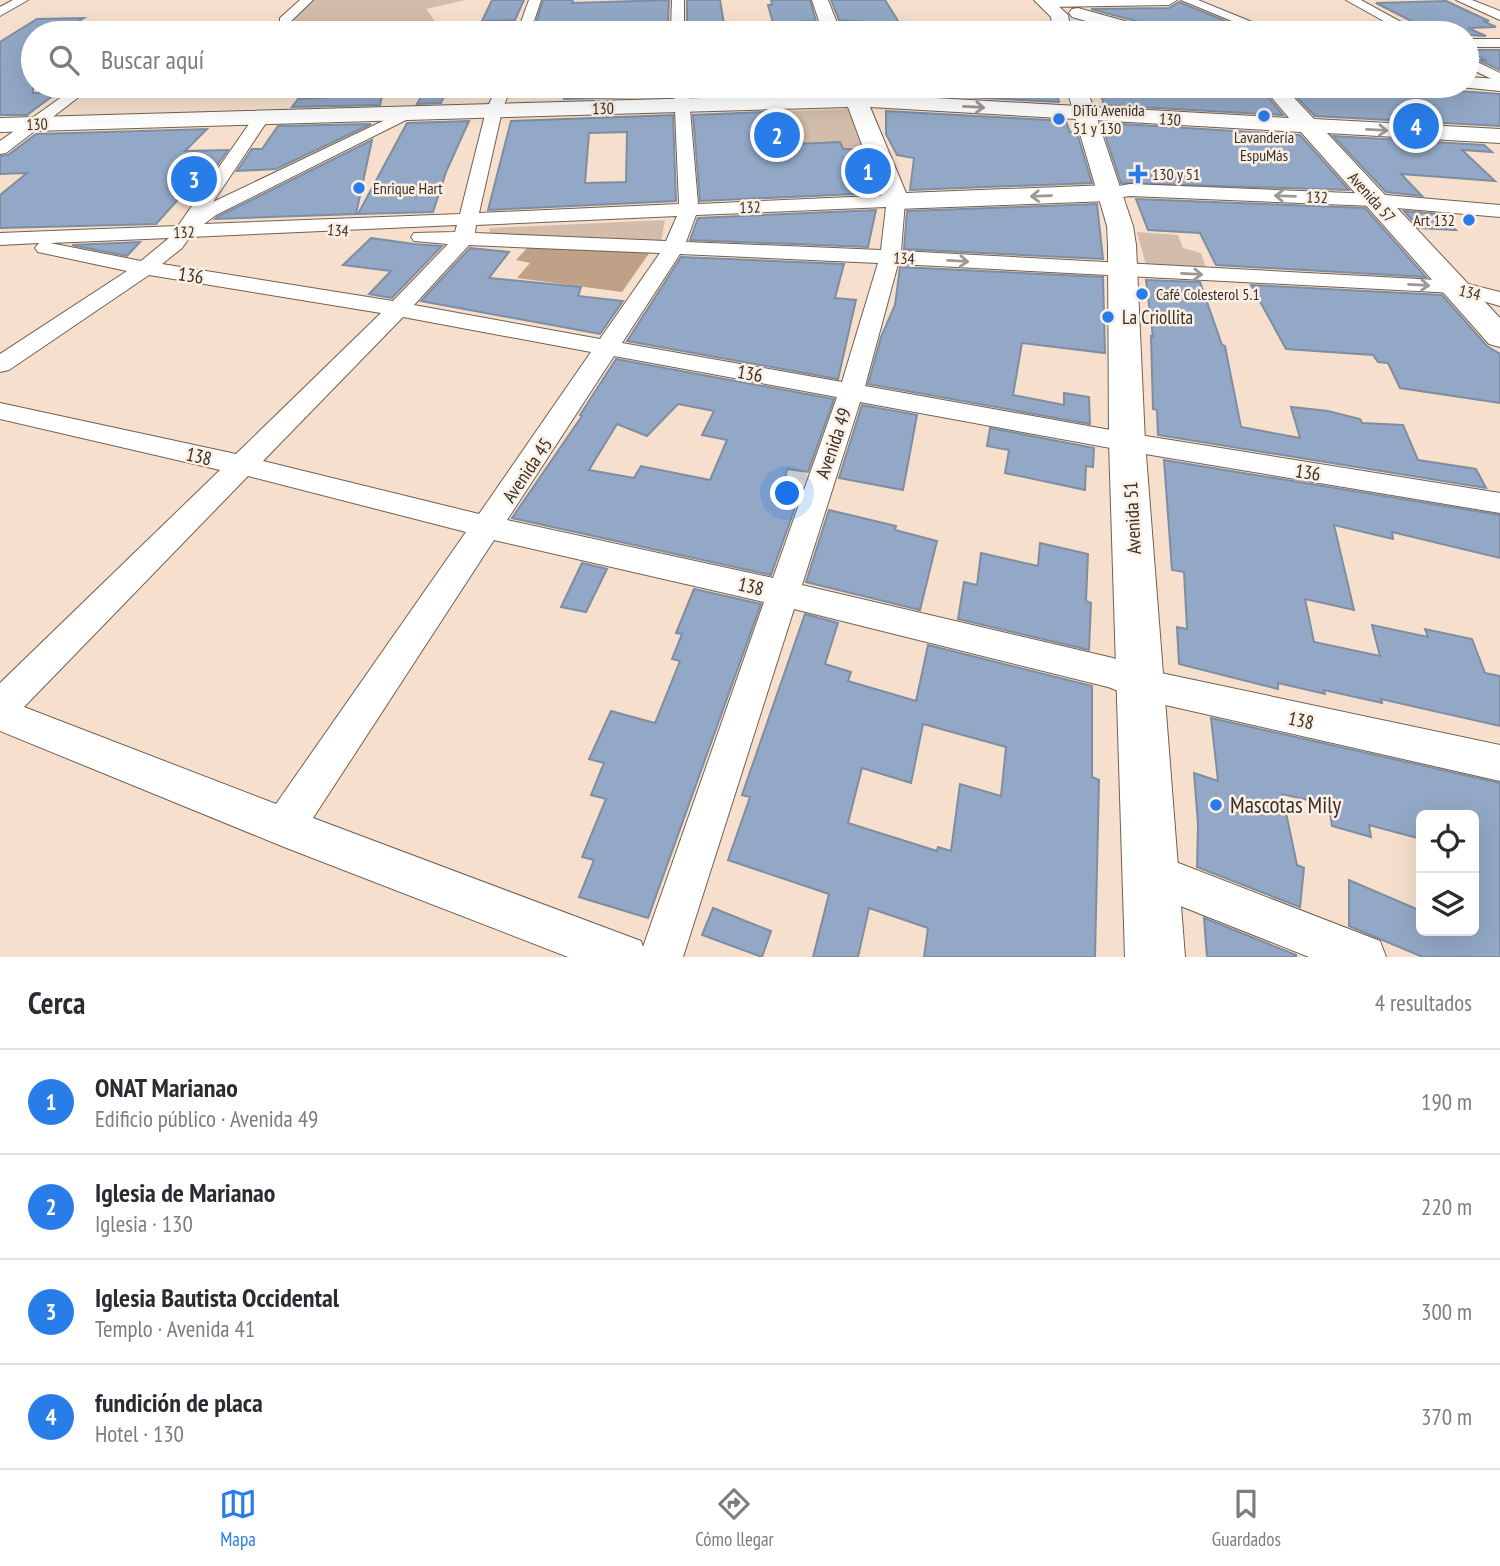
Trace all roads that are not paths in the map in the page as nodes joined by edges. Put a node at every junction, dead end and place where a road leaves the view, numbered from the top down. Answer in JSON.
{"nodes":[{"id":1,"x":22,"y":0,"type":"edge"},
{"id":2,"x":307,"y":0,"type":"edge"},
{"id":3,"x":535,"y":0,"type":"edge"},
{"id":4,"x":678,"y":0,"type":"edge"},
{"id":5,"x":820,"y":0,"type":"edge"},
{"id":6,"x":1169,"y":0,"type":"edge"},
{"id":7,"x":1187,"y":0,"type":"edge"},
{"id":8,"x":1352,"y":0,"type":"edge"},
{"id":9,"x":1462,"y":0,"type":"edge"},
{"id":10,"x":1046,"y":3,"type":"edge"},
{"id":11,"x":0,"y":12,"type":"edge"},
{"id":12,"x":1500,"y":16,"type":"edge"},
{"id":13,"x":284,"y":21,"type":"dead end"},
{"id":14,"x":527,"y":21,"type":"edge"},
{"id":15,"x":677,"y":21,"type":"edge"},
{"id":16,"x":828,"y":21,"type":"edge"},
{"id":17,"x":1060,"y":21,"type":"edge"},
{"id":18,"x":1107,"y":21,"type":"edge"},
{"id":19,"x":1241,"y":21,"type":"edge"},
{"id":20,"x":1391,"y":21,"type":"edge"},
{"id":21,"x":1479,"y":43,"type":"edge"},
{"id":22,"x":1500,"y":43,"type":"edge"},
{"id":23,"x":1479,"y":70,"type":"edge"},
{"id":24,"x":1479,"y":84,"type":"edge"},
{"id":25,"x":1498,"y":85,"type":"edge"},
{"id":26,"x":69,"y":98,"type":"edge"},
{"id":27,"x":499,"y":98,"type":"edge"},
{"id":28,"x":656,"y":98,"type":"edge"},
{"id":29,"x":681,"y":98,"type":"edge"},
{"id":30,"x":856,"y":98,"type":"edge"},
{"id":31,"x":911,"y":98,"type":"edge"},
{"id":32,"x":1079,"y":98,"type":"edge"},
{"id":33,"x":1283,"y":98,"type":"edge"},
{"id":34,"x":494,"y":111,"type":"junction"},
{"id":35,"x":412,"y":113,"type":"junction"},
{"id":36,"x":1083,"y":113,"type":"junction"},
{"id":37,"x":262,"y":117,"type":"junction"},
{"id":38,"x":33,"y":124,"type":"junction"},
{"id":39,"x":0,"y":125,"type":"edge"},
{"id":40,"x":1309,"y":127,"type":"junction"},
{"id":41,"x":1500,"y":136,"type":"edge"},
{"id":42,"x":0,"y":149,"type":"edge"},
{"id":43,"x":1109,"y":193,"type":"junction"},
{"id":44,"x":1374,"y":200,"type":"junction"},
{"id":45,"x":896,"y":201,"type":"junction"},
{"id":46,"x":689,"y":210,"type":"junction"},
{"id":47,"x":1500,"y":211,"type":"edge"},
{"id":48,"x":307,"y":228,"type":"joint"},
{"id":49,"x":466,"y":230,"type":"junction"},
{"id":50,"x":181,"y":232,"type":"junction"},
{"id":51,"x":0,"y":239,"type":"edge"},
{"id":52,"x":673,"y":249,"type":"junction"},
{"id":53,"x":890,"y":257,"type":"junction"},
{"id":54,"x":145,"y":268,"type":"junction"},
{"id":55,"x":1124,"y":270,"type":"junction"},
{"id":56,"x":1456,"y":287,"type":"junction"},
{"id":57,"x":1500,"y":299,"type":"edge"},
{"id":58,"x":398,"y":309,"type":"junction"},
{"id":59,"x":1500,"y":337,"type":"edge"},
{"id":60,"x":609,"y":348,"type":"junction"},
{"id":61,"x":0,"y":365,"type":"edge"},
{"id":62,"x":850,"y":391,"type":"junction"},
{"id":63,"x":0,"y":411,"type":"edge"},
{"id":64,"x":1127,"y":442,"type":"junction"},
{"id":65,"x":242,"y":465,"type":"junction"},
{"id":66,"x":1500,"y":503,"type":"edge"},
{"id":67,"x":488,"y":527,"type":"junction"},
{"id":68,"x":781,"y":593,"type":"junction"},
{"id":69,"x":1139,"y":684,"type":"junction"},
{"id":70,"x":0,"y":707,"type":"edge"},
{"id":71,"x":0,"y":714,"type":"edge"},
{"id":72,"x":1500,"y":763,"type":"edge"},
{"id":73,"x":284,"y":827,"type":"junction"},
{"id":74,"x":1150,"y":873,"type":"junction"},
{"id":75,"x":625,"y":957,"type":"edge"},
{"id":76,"x":661,"y":957,"type":"edge"},
{"id":77,"x":1155,"y":957,"type":"edge"},
{"id":78,"x":1364,"y":957,"type":"edge"}],
"edges":[{"from":1,"to":11,"type":"street"},
{"from":2,"to":13,"type":"street"},
{"from":3,"to":14,"type":"street"},
{"from":4,"to":15,"type":"street"},
{"from":5,"to":16,"type":"street"},
{"from":6,"to":10,"type":"street"},
{"from":7,"to":19,"type":"street"},
{"from":8,"to":20,"type":"street"},
{"from":9,"to":12,"type":"street"},
{"from":10,"to":17,"type":"street"},
{"from":10,"to":18,"type":"street"},
{"from":21,"to":22,"type":"street"},
{"from":23,"to":25,"type":"street"},
{"from":24,"to":25,"type":"street"},
{"from":26,"to":38,"type":"street"},
{"from":27,"to":34,"type":"street"},
{"from":28,"to":34,"type":"street","name":"130"},
{"from":29,"to":46,"type":"street","name":"Avenida 45"},
{"from":30,"to":45,"type":"street","name":"Avenida 49"},
{"from":31,"to":36,"type":"street","name":"130","one_way":true},
{"from":32,"to":36,"type":"street","name":"Avenida 51"},
{"from":33,"to":40,"type":"street","name":"Avenida 57"},
{"from":34,"to":35,"type":"street","name":"130"},
{"from":34,"to":49,"type":"street"},
{"from":35,"to":37,"type":"street","name":"130"},
{"from":35,"to":50,"type":"street"},
{"from":36,"to":40,"type":"street","name":"130"},
{"from":36,"to":43,"type":"street","name":"Avenida 51"},
{"from":37,"to":38,"type":"street","name":"130"},
{"from":37,"to":50,"type":"street"},
{"from":38,"to":39,"type":"street","name":"130"},
{"from":38,"to":42,"type":"street"},
{"from":40,"to":41,"type":"street","name":"130","one_way":true},
{"from":40,"to":44,"type":"street","name":"Avenida 57"},
{"from":44,"to":43,"type":"street","name":"132","one_way":true},
{"from":43,"to":45,"type":"street","name":"132","one_way":true},
{"from":43,"to":55,"type":"street","name":"Avenida 51"},
{"from":44,"to":47,"type":"street","name":"132"},
{"from":44,"to":56,"type":"street","name":"Avenida 57"},
{"from":45,"to":46,"type":"street","name":"132"},
{"from":45,"to":53,"type":"street","name":"Avenida 49"},
{"from":46,"to":49,"type":"street","name":"132"},
{"from":46,"to":52,"type":"street","name":"Avenida 45"},
{"from":48,"to":49,"type":"street","name":"134"},
{"from":48,"to":50,"type":"street","name":"132"},
{"from":49,"to":52,"type":"street","name":"134"},
{"from":49,"to":58,"type":"street"},
{"from":50,"to":51,"type":"street","name":"132"},
{"from":50,"to":54,"type":"street"},
{"from":51,"to":54,"type":"street","name":"136"},
{"from":52,"to":53,"type":"street","name":"134"},
{"from":52,"to":60,"type":"street","name":"Avenida 45"},
{"from":53,"to":55,"type":"street","name":"134","one_way":true},
{"from":53,"to":62,"type":"street","name":"Avenida 49"},
{"from":54,"to":58,"type":"street","name":"136"},
{"from":54,"to":61,"type":"street"},
{"from":55,"to":56,"type":"street","name":"134","one_way":true},
{"from":55,"to":64,"type":"street","name":"Avenida 51"},
{"from":56,"to":57,"type":"street","name":"134"},
{"from":56,"to":59,"type":"street","name":"Avenida 57"},
{"from":58,"to":60,"type":"street","name":"136"},
{"from":58,"to":65,"type":"street"},
{"from":60,"to":62,"type":"street","name":"136"},
{"from":60,"to":67,"type":"street","name":"Avenida 45"},
{"from":62,"to":64,"type":"street","name":"136"},
{"from":62,"to":68,"type":"street","name":"Avenida 49"},
{"from":63,"to":65,"type":"street","name":"138"},
{"from":64,"to":66,"type":"street","name":"136"},
{"from":64,"to":69,"type":"street","name":"Avenida 51"},
{"from":65,"to":67,"type":"street","name":"138"},
{"from":65,"to":70,"type":"street"},
{"from":67,"to":68,"type":"street","name":"138"},
{"from":67,"to":73,"type":"street","name":"Avenida 45"},
{"from":68,"to":69,"type":"street","name":"138"},
{"from":68,"to":76,"type":"street","name":"Avenida 49"},
{"from":69,"to":72,"type":"street","name":"138"},
{"from":69,"to":74,"type":"street","name":"Avenida 51"},
{"from":71,"to":73,"type":"street"},
{"from":73,"to":75,"type":"street"},
{"from":74,"to":77,"type":"street","name":"Avenida 51"},
{"from":74,"to":78,"type":"street"}]}
